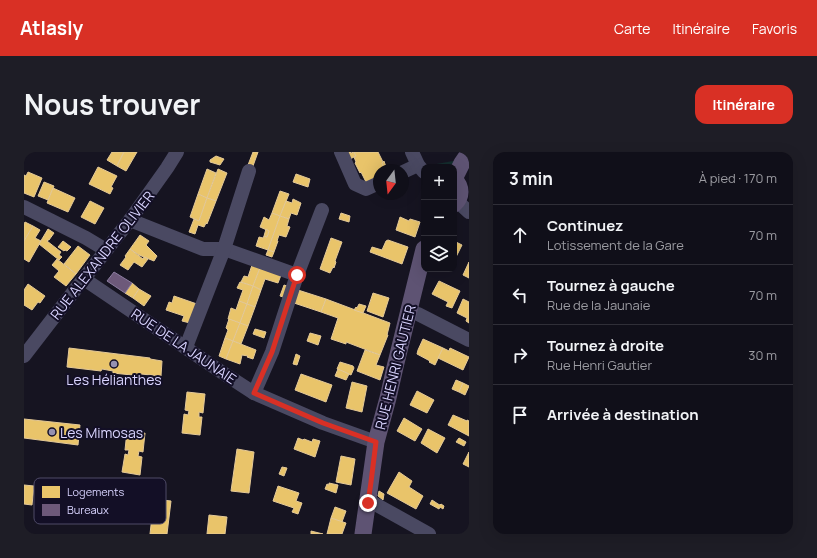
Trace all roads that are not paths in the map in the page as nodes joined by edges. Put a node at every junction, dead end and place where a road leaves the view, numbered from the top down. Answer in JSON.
{"nodes":[{"id":1,"x":177,"y":152,"type":"edge"},
{"id":2,"x":341,"y":152,"type":"edge"},
{"id":3,"x":412,"y":152,"type":"edge"},
{"id":4,"x":469,"y":153,"type":"edge"},
{"id":5,"x":421,"y":169,"type":"edge"},
{"id":6,"x":250,"y":171,"type":"dead end"},
{"id":7,"x":409,"y":171,"type":"edge"},
{"id":8,"x":457,"y":173,"type":"edge"},
{"id":9,"x":457,"y":183,"type":"edge"},
{"id":10,"x":373,"y":186,"type":"edge"},
{"id":11,"x":460,"y":206,"type":"edge"},
{"id":12,"x":24,"y":207,"type":"edge"},
{"id":13,"x":322,"y":210,"type":"dead end"},
{"id":14,"x":130,"y":220,"type":"junction"},
{"id":15,"x":224,"y":249,"type":"junction"},
{"id":16,"x":106,"y":250,"type":"junction"},
{"id":17,"x":421,"y":261,"type":"edge"},
{"id":18,"x":297,"y":275,"type":"junction"},
{"id":19,"x":84,"y":279,"type":"junction"},
{"id":20,"x":409,"y":312,"type":"junction"},
{"id":21,"x":469,"y":340,"type":"edge"},
{"id":22,"x":186,"y":347,"type":"junction"},
{"id":23,"x":24,"y":356,"type":"edge"},
{"id":24,"x":254,"y":393,"type":"junction"},
{"id":25,"x":376,"y":442,"type":"junction"},
{"id":26,"x":368,"y":503,"type":"junction"},
{"id":27,"x":363,"y":534,"type":"edge"},
{"id":28,"x":429,"y":534,"type":"edge"}],
"edges":[{"from":1,"to":14,"type":"street","name":"RUE ALEXANDRE OLIVIER"},
{"from":2,"to":10,"type":"street"},
{"from":3,"to":5,"type":"street"},
{"from":4,"to":8,"type":"main road"},
{"from":5,"to":7,"type":"street"},
{"from":6,"to":15,"type":"street"},
{"from":9,"to":11,"type":"main road"},
{"from":12,"to":16,"type":"street"},
{"from":13,"to":18,"type":"street"},
{"from":14,"to":15,"type":"street"},
{"from":14,"to":16,"type":"street","name":"RUE ALEXANDRE OLIVIER"},
{"from":15,"to":18,"type":"street"},
{"from":15,"to":22,"type":"street"},
{"from":16,"to":19,"type":"street","name":"RUE ALEXANDRE OLIVIER"},
{"from":17,"to":20,"type":"main road","name":"RUE HENRI GAUTIER"},
{"from":18,"to":24,"type":"street"},
{"from":19,"to":22,"type":"street","name":"RUE DE LA JAUNAIE"},
{"from":19,"to":23,"type":"street","name":"RUE ALEXANDRE OLIVIER"},
{"from":20,"to":21,"type":"street"},
{"from":20,"to":25,"type":"main road","name":"RUE HENRI GAUTIER"},
{"from":22,"to":24,"type":"street","name":"RUE DE LA JAUNAIE"},
{"from":24,"to":25,"type":"street","name":"RUE DE LA JAUNAIE"},
{"from":25,"to":26,"type":"main road","name":"RUE HENRI GAUTIER"},
{"from":26,"to":27,"type":"main road","name":"RUE HENRI GAUTIER"},
{"from":26,"to":28,"type":"street"}]}
